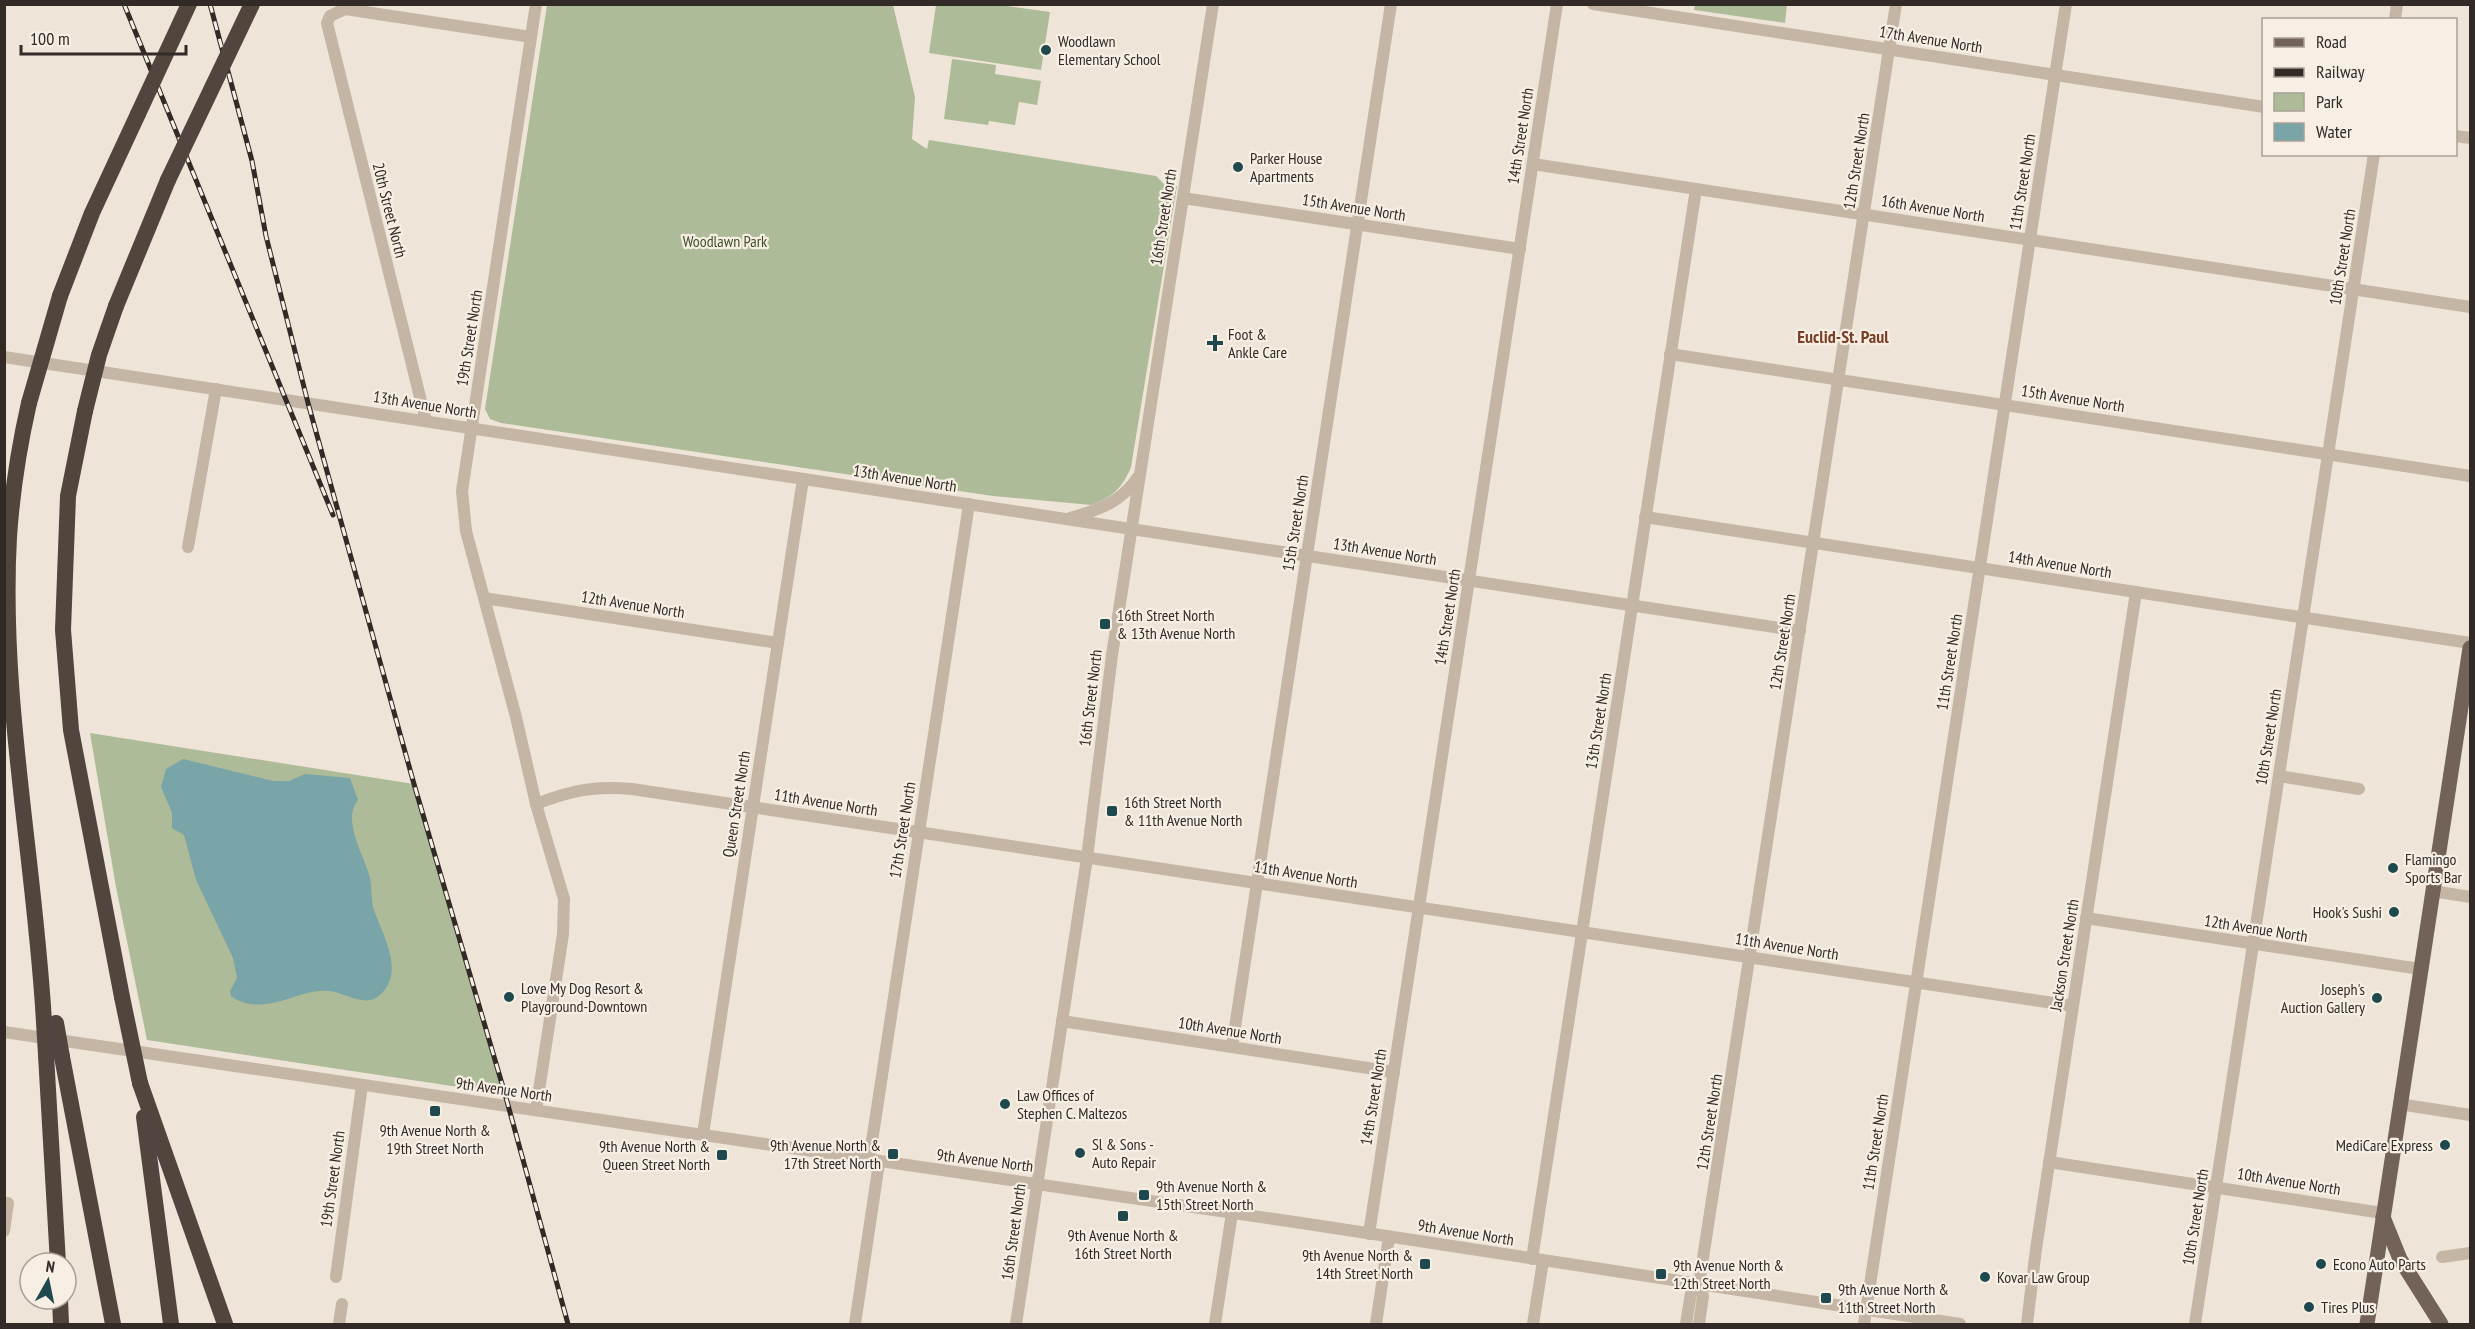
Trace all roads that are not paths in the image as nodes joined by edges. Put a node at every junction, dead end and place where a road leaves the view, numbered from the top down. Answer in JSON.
{"nodes":[{"id":1,"x":189,"y":4,"type":"edge"},
{"id":2,"x":252,"y":4,"type":"edge"},
{"id":3,"x":536,"y":4,"type":"edge"},
{"id":4,"x":1213,"y":4,"type":"edge"},
{"id":5,"x":1391,"y":4,"type":"edge"},
{"id":6,"x":1557,"y":4,"type":"edge"},
{"id":7,"x":1593,"y":4,"type":"edge"},
{"id":8,"x":1896,"y":4,"type":"edge"},
{"id":9,"x":2066,"y":4,"type":"edge"},
{"id":10,"x":531,"y":37,"type":"junction"},
{"id":11,"x":1889,"y":50,"type":"junction"},
{"id":12,"x":2055,"y":75,"type":"junction"},
{"id":13,"x":2262,"y":107,"type":"edge"},
{"id":14,"x":2374,"y":156,"type":"edge"},
{"id":15,"x":1533,"y":164,"type":"junction"},
{"id":16,"x":1696,"y":189,"type":"junction"},
{"id":17,"x":1183,"y":198,"type":"junction"},
{"id":18,"x":1864,"y":215,"type":"junction"},
{"id":19,"x":1358,"y":224,"type":"junction"},
{"id":20,"x":2030,"y":240,"type":"junction"},
{"id":21,"x":1520,"y":249,"type":"junction"},
{"id":22,"x":2353,"y":289,"type":"junction"},
{"id":23,"x":2470,"y":307,"type":"edge"},
{"id":24,"x":1670,"y":354,"type":"junction"},
{"id":25,"x":4,"y":357,"type":"edge"},
{"id":26,"x":1839,"y":379,"type":"junction"},
{"id":27,"x":216,"y":389,"type":"junction"},
{"id":28,"x":2005,"y":405,"type":"junction"},
{"id":29,"x":426,"y":421,"type":"junction"},
{"id":30,"x":471,"y":428,"type":"junction"},
{"id":31,"x":2328,"y":454,"type":"junction"},
{"id":32,"x":1140,"y":474,"type":"junction"},
{"id":33,"x":2470,"y":476,"type":"edge"},
{"id":34,"x":803,"y":479,"type":"junction"},
{"id":35,"x":969,"y":504,"type":"junction"},
{"id":36,"x":1646,"y":517,"type":"junction"},
{"id":37,"x":1066,"y":519,"type":"junction"},
{"id":38,"x":1131,"y":529,"type":"junction"},
{"id":39,"x":1814,"y":543,"type":"junction"},
{"id":40,"x":188,"y":547,"type":"dead end"},
{"id":41,"x":1307,"y":556,"type":"junction"},
{"id":42,"x":1980,"y":568,"type":"junction"},
{"id":43,"x":1469,"y":581,"type":"junction"},
{"id":44,"x":2136,"y":592,"type":"junction"},
{"id":45,"x":484,"y":598,"type":"junction"},
{"id":46,"x":1632,"y":606,"type":"junction"},
{"id":47,"x":2303,"y":617,"type":"junction"},
{"id":48,"x":1800,"y":631,"type":"junction"},
{"id":49,"x":778,"y":643,"type":"junction"},
{"id":50,"x":2470,"y":643,"type":"edge"},
{"id":51,"x":2470,"y":648,"type":"edge"},
{"id":52,"x":2465,"y":716,"type":"edge"},
{"id":53,"x":2279,"y":776,"type":"junction"},
{"id":54,"x":2359,"y":789,"type":"dead end"},
{"id":55,"x":536,"y":804,"type":"junction"},
{"id":56,"x":753,"y":807,"type":"junction"},
{"id":57,"x":919,"y":832,"type":"junction"},
{"id":58,"x":1087,"y":858,"type":"junction"},
{"id":59,"x":1257,"y":883,"type":"junction"},
{"id":60,"x":2432,"y":891,"type":"junction"},
{"id":61,"x":2470,"y":897,"type":"edge"},
{"id":62,"x":1419,"y":908,"type":"junction"},
{"id":63,"x":2086,"y":918,"type":"junction"},
{"id":64,"x":1582,"y":932,"type":"junction"},
{"id":65,"x":2253,"y":944,"type":"junction"},
{"id":66,"x":1751,"y":957,"type":"junction"},
{"id":67,"x":2420,"y":969,"type":"junction"},
{"id":68,"x":1917,"y":982,"type":"junction"},
{"id":69,"x":2073,"y":1006,"type":"junction"},
{"id":70,"x":1062,"y":1021,"type":"junction"},
{"id":71,"x":4,"y":1032,"type":"edge"},
{"id":72,"x":1232,"y":1047,"type":"junction"},
{"id":73,"x":54,"y":1056,"type":"junction"},
{"id":74,"x":1394,"y":1072,"type":"junction"},
{"id":75,"x":140,"y":1083,"type":"junction"},
{"id":76,"x":362,"y":1085,"type":"junction"},
{"id":77,"x":2399,"y":1104,"type":"junction"},
{"id":78,"x":536,"y":1110,"type":"junction"},
{"id":79,"x":2470,"y":1115,"type":"edge"},
{"id":80,"x":703,"y":1134,"type":"junction"},
{"id":81,"x":874,"y":1162,"type":"junction"},
{"id":82,"x":2049,"y":1162,"type":"junction"},
{"id":83,"x":1037,"y":1184,"type":"junction"},
{"id":84,"x":2216,"y":1187,"type":"junction"},
{"id":85,"x":7,"y":1203,"type":"edge"},
{"id":86,"x":1232,"y":1213,"type":"junction"},
{"id":87,"x":2382,"y":1213,"type":"junction"},
{"id":88,"x":4,"y":1231,"type":"edge"},
{"id":89,"x":1369,"y":1234,"type":"junction"},
{"id":90,"x":1389,"y":1237,"type":"junction"},
{"id":91,"x":58,"y":1251,"type":"edge"},
{"id":92,"x":2470,"y":1253,"type":"edge"},
{"id":93,"x":2442,"y":1257,"type":"dead end"},
{"id":94,"x":1538,"y":1260,"type":"junction"},
{"id":95,"x":104,"y":1267,"type":"junction"},
{"id":96,"x":336,"y":1277,"type":"dead end"},
{"id":97,"x":1699,"y":1284,"type":"junction"},
{"id":98,"x":342,"y":1304,"type":"dead end"},
{"id":99,"x":1866,"y":1310,"type":"junction"},
{"id":100,"x":105,"y":1324,"type":"edge"},
{"id":101,"x":113,"y":1324,"type":"edge"},
{"id":102,"x":171,"y":1324,"type":"edge"},
{"id":103,"x":225,"y":1324,"type":"edge"},
{"id":104,"x":339,"y":1324,"type":"edge"},
{"id":105,"x":855,"y":1324,"type":"edge"},
{"id":106,"x":1016,"y":1324,"type":"edge"},
{"id":107,"x":1215,"y":1324,"type":"edge"},
{"id":108,"x":1376,"y":1324,"type":"edge"},
{"id":109,"x":1533,"y":1324,"type":"edge"},
{"id":110,"x":1686,"y":1324,"type":"edge"},
{"id":111,"x":1699,"y":1324,"type":"edge"},
{"id":112,"x":1864,"y":1324,"type":"edge"},
{"id":113,"x":1960,"y":1324,"type":"edge"},
{"id":114,"x":2027,"y":1324,"type":"edge"},
{"id":115,"x":2195,"y":1324,"type":"edge"},
{"id":116,"x":2367,"y":1324,"type":"edge"},
{"id":117,"x":2441,"y":1324,"type":"edge"}],
"edges":[{"from":1,"to":73,"type":"highway","bridge":true},
{"from":2,"to":75,"type":"highway","bridge":true},
{"from":3,"to":10,"type":"street","name":"19th Street North"},
{"from":4,"to":17,"type":"street","name":"16th Street North"},
{"from":5,"to":19,"type":"street","name":"15th Street North"},
{"from":6,"to":15,"type":"street","name":"14th Street North"},
{"from":7,"to":11,"type":"street","name":"17th Avenue North"},
{"from":8,"to":11,"type":"street","name":"12th Street North"},
{"from":9,"to":12,"type":"street","name":"11th Street North"},
{"from":10,"to":29,"type":"street","name":"20th Street North"},
{"from":10,"to":30,"type":"street","name":"19th Street North"},
{"from":11,"to":12,"type":"street","name":"17th Avenue North"},
{"from":11,"to":18,"type":"street","name":"12th Street North"},
{"from":12,"to":13,"type":"street","name":"17th Avenue North"},
{"from":12,"to":20,"type":"street","name":"11th Street North"},
{"from":14,"to":22,"type":"street","name":"10th Street North"},
{"from":15,"to":16,"type":"street","name":"16th Avenue North"},
{"from":15,"to":21,"type":"street","name":"14th Street North"},
{"from":16,"to":18,"type":"street","name":"16th Avenue North"},
{"from":16,"to":24,"type":"street","name":"13th Street North"},
{"from":17,"to":19,"type":"street","name":"15th Avenue North"},
{"from":17,"to":32,"type":"street","name":"16th Street North"},
{"from":18,"to":20,"type":"street","name":"16th Avenue North"},
{"from":18,"to":26,"type":"street","name":"12th Street North"},
{"from":19,"to":21,"type":"street","name":"15th Avenue North"},
{"from":19,"to":41,"type":"street","name":"15th Street North"},
{"from":20,"to":22,"type":"street","name":"16th Avenue North"},
{"from":20,"to":28,"type":"street","name":"11th Street North"},
{"from":21,"to":43,"type":"street","name":"14th Street North"},
{"from":22,"to":23,"type":"street","name":"16th Avenue North"},
{"from":22,"to":31,"type":"street","name":"10th Street North"},
{"from":24,"to":26,"type":"street","name":"15th Avenue North"},
{"from":24,"to":36,"type":"street","name":"13th Street North"},
{"from":25,"to":27,"type":"street","name":"13th Avenue North"},
{"from":26,"to":28,"type":"street","name":"15th Avenue North"},
{"from":26,"to":39,"type":"street","name":"12th Street North"},
{"from":27,"to":29,"type":"street","name":"13th Avenue North"},
{"from":27,"to":40,"type":"street"},
{"from":28,"to":31,"type":"street","name":"15th Avenue North"},
{"from":28,"to":42,"type":"street","name":"11th Street North"},
{"from":29,"to":30,"type":"street","name":"13th Avenue North"},
{"from":30,"to":34,"type":"street","name":"13th Avenue North"},
{"from":30,"to":45,"type":"street","name":"19th Street North"},
{"from":31,"to":33,"type":"street","name":"15th Avenue North"},
{"from":31,"to":47,"type":"street","name":"10th Street North"},
{"from":32,"to":37,"type":"street"},
{"from":32,"to":38,"type":"street","name":"16th Street North"},
{"from":34,"to":35,"type":"street","name":"13th Avenue North"},
{"from":34,"to":49,"type":"street","name":"Queen Street North"},
{"from":35,"to":37,"type":"street","name":"13th Avenue North"},
{"from":35,"to":57,"type":"street","name":"17th Street North"},
{"from":36,"to":39,"type":"street","name":"14th Avenue North"},
{"from":36,"to":46,"type":"street","name":"13th Street North"},
{"from":37,"to":38,"type":"street","name":"13th Avenue North"},
{"from":38,"to":41,"type":"street","name":"13th Avenue North"},
{"from":38,"to":58,"type":"street","name":"16th Street North"},
{"from":39,"to":42,"type":"street","name":"14th Avenue North"},
{"from":39,"to":48,"type":"street","name":"12th Street North"},
{"from":41,"to":43,"type":"street","name":"13th Avenue North"},
{"from":41,"to":59,"type":"street","name":"15th Street North"},
{"from":42,"to":44,"type":"street","name":"14th Avenue North"},
{"from":42,"to":68,"type":"street","name":"11th Street North"},
{"from":43,"to":46,"type":"street","name":"13th Avenue North"},
{"from":43,"to":62,"type":"street","name":"14th Street North"},
{"from":44,"to":47,"type":"street","name":"14th Avenue North"},
{"from":44,"to":63,"type":"street","name":"Jackson Street North"},
{"from":45,"to":49,"type":"street","name":"12th Avenue North"},
{"from":45,"to":55,"type":"street","name":"19th Street North"},
{"from":46,"to":48,"type":"street","name":"13th Avenue North"},
{"from":46,"to":64,"type":"street","name":"13th Street North"},
{"from":47,"to":50,"type":"street","name":"14th Avenue North"},
{"from":47,"to":53,"type":"street","name":"10th Street North"},
{"from":48,"to":66,"type":"street","name":"12th Street North"},
{"from":49,"to":56,"type":"street","name":"Queen Street North"},
{"from":51,"to":52,"type":"main road"},
{"from":52,"to":60,"type":"main road"},
{"from":53,"to":54,"type":"street"},
{"from":53,"to":65,"type":"street","name":"10th Street North"},
{"from":55,"to":56,"type":"street","name":"11th Avenue North"},
{"from":55,"to":78,"type":"street","name":"19th Street North"},
{"from":56,"to":57,"type":"street","name":"11th Avenue North"},
{"from":56,"to":80,"type":"street","name":"Queen Street North"},
{"from":57,"to":58,"type":"street","name":"11th Avenue North"},
{"from":57,"to":81,"type":"street","name":"17th Street North"},
{"from":58,"to":59,"type":"street","name":"11th Avenue North"},
{"from":58,"to":70,"type":"street","name":"16th Street North"},
{"from":59,"to":62,"type":"street","name":"11th Avenue North"},
{"from":59,"to":72,"type":"street","name":"15th Street North"},
{"from":60,"to":61,"type":"street"},
{"from":60,"to":67,"type":"main road"},
{"from":62,"to":64,"type":"street","name":"11th Avenue North"},
{"from":62,"to":74,"type":"street","name":"14th Street North"},
{"from":63,"to":65,"type":"street","name":"12th Avenue North"},
{"from":63,"to":69,"type":"street","name":"Jackson Street North"},
{"from":64,"to":66,"type":"street","name":"11th Avenue North"},
{"from":64,"to":94,"type":"street","name":"13th Street North"},
{"from":65,"to":67,"type":"street","name":"12th Avenue North"},
{"from":65,"to":84,"type":"street","name":"10th Street North"},
{"from":66,"to":68,"type":"street","name":"11th Avenue North"},
{"from":66,"to":97,"type":"street","name":"12th Street North"},
{"from":67,"to":77,"type":"main road"},
{"from":68,"to":69,"type":"street","name":"11th Avenue North"},
{"from":68,"to":99,"type":"street","name":"11th Street North"},
{"from":69,"to":82,"type":"street","name":"Jackson Street North"},
{"from":70,"to":72,"type":"street","name":"10th Avenue North"},
{"from":70,"to":83,"type":"street","name":"16th Street North"},
{"from":71,"to":76,"type":"street","name":"9th Avenue North"},
{"from":72,"to":74,"type":"street","name":"10th Avenue North"},
{"from":73,"to":91,"type":"highway"},
{"from":73,"to":95,"type":"highway"},
{"from":74,"to":89,"type":"street","name":"14th Street North"},
{"from":75,"to":102,"type":"highway"},
{"from":75,"to":103,"type":"highway"},
{"from":76,"to":78,"type":"street","name":"9th Avenue North"},
{"from":76,"to":96,"type":"street","name":"19th Street North"},
{"from":77,"to":79,"type":"street"},
{"from":77,"to":87,"type":"main road"},
{"from":78,"to":80,"type":"street","name":"9th Avenue North"},
{"from":80,"to":81,"type":"street","name":"9th Avenue North"},
{"from":81,"to":83,"type":"street","name":"9th Avenue North"},
{"from":81,"to":105,"type":"street","name":"17th Street North"},
{"from":82,"to":84,"type":"street","name":"10th Avenue North"},
{"from":82,"to":114,"type":"street","name":"Jackson Street North"},
{"from":83,"to":86,"type":"street","name":"9th Avenue North"},
{"from":83,"to":106,"type":"street","name":"16th Street North"},
{"from":84,"to":87,"type":"street","name":"10th Avenue North"},
{"from":84,"to":115,"type":"street","name":"10th Street North"},
{"from":85,"to":88,"type":"street"},
{"from":86,"to":89,"type":"street","name":"9th Avenue North"},
{"from":86,"to":107,"type":"street"},
{"from":87,"to":116,"type":"main road"},
{"from":87,"to":117,"type":"main road"},
{"from":89,"to":90,"type":"street","name":"9th Avenue North"},
{"from":90,"to":94,"type":"street","name":"9th Avenue North"},
{"from":90,"to":108,"type":"street"},
{"from":92,"to":93,"type":"street"},
{"from":94,"to":97,"type":"street","name":"9th Avenue North"},
{"from":94,"to":109,"type":"street","name":"13th Street North"},
{"from":95,"to":100,"type":"highway"},
{"from":95,"to":101,"type":"highway"},
{"from":97,"to":99,"type":"street","name":"9th Avenue North"},
{"from":97,"to":110,"type":"street","name":"12th Street North"},
{"from":97,"to":111,"type":"street","name":"12th Street North"},
{"from":98,"to":104,"type":"street"},
{"from":99,"to":112,"type":"street","name":"11th Street North"},
{"from":99,"to":113,"type":"street","name":"9th Avenue North"}]}
